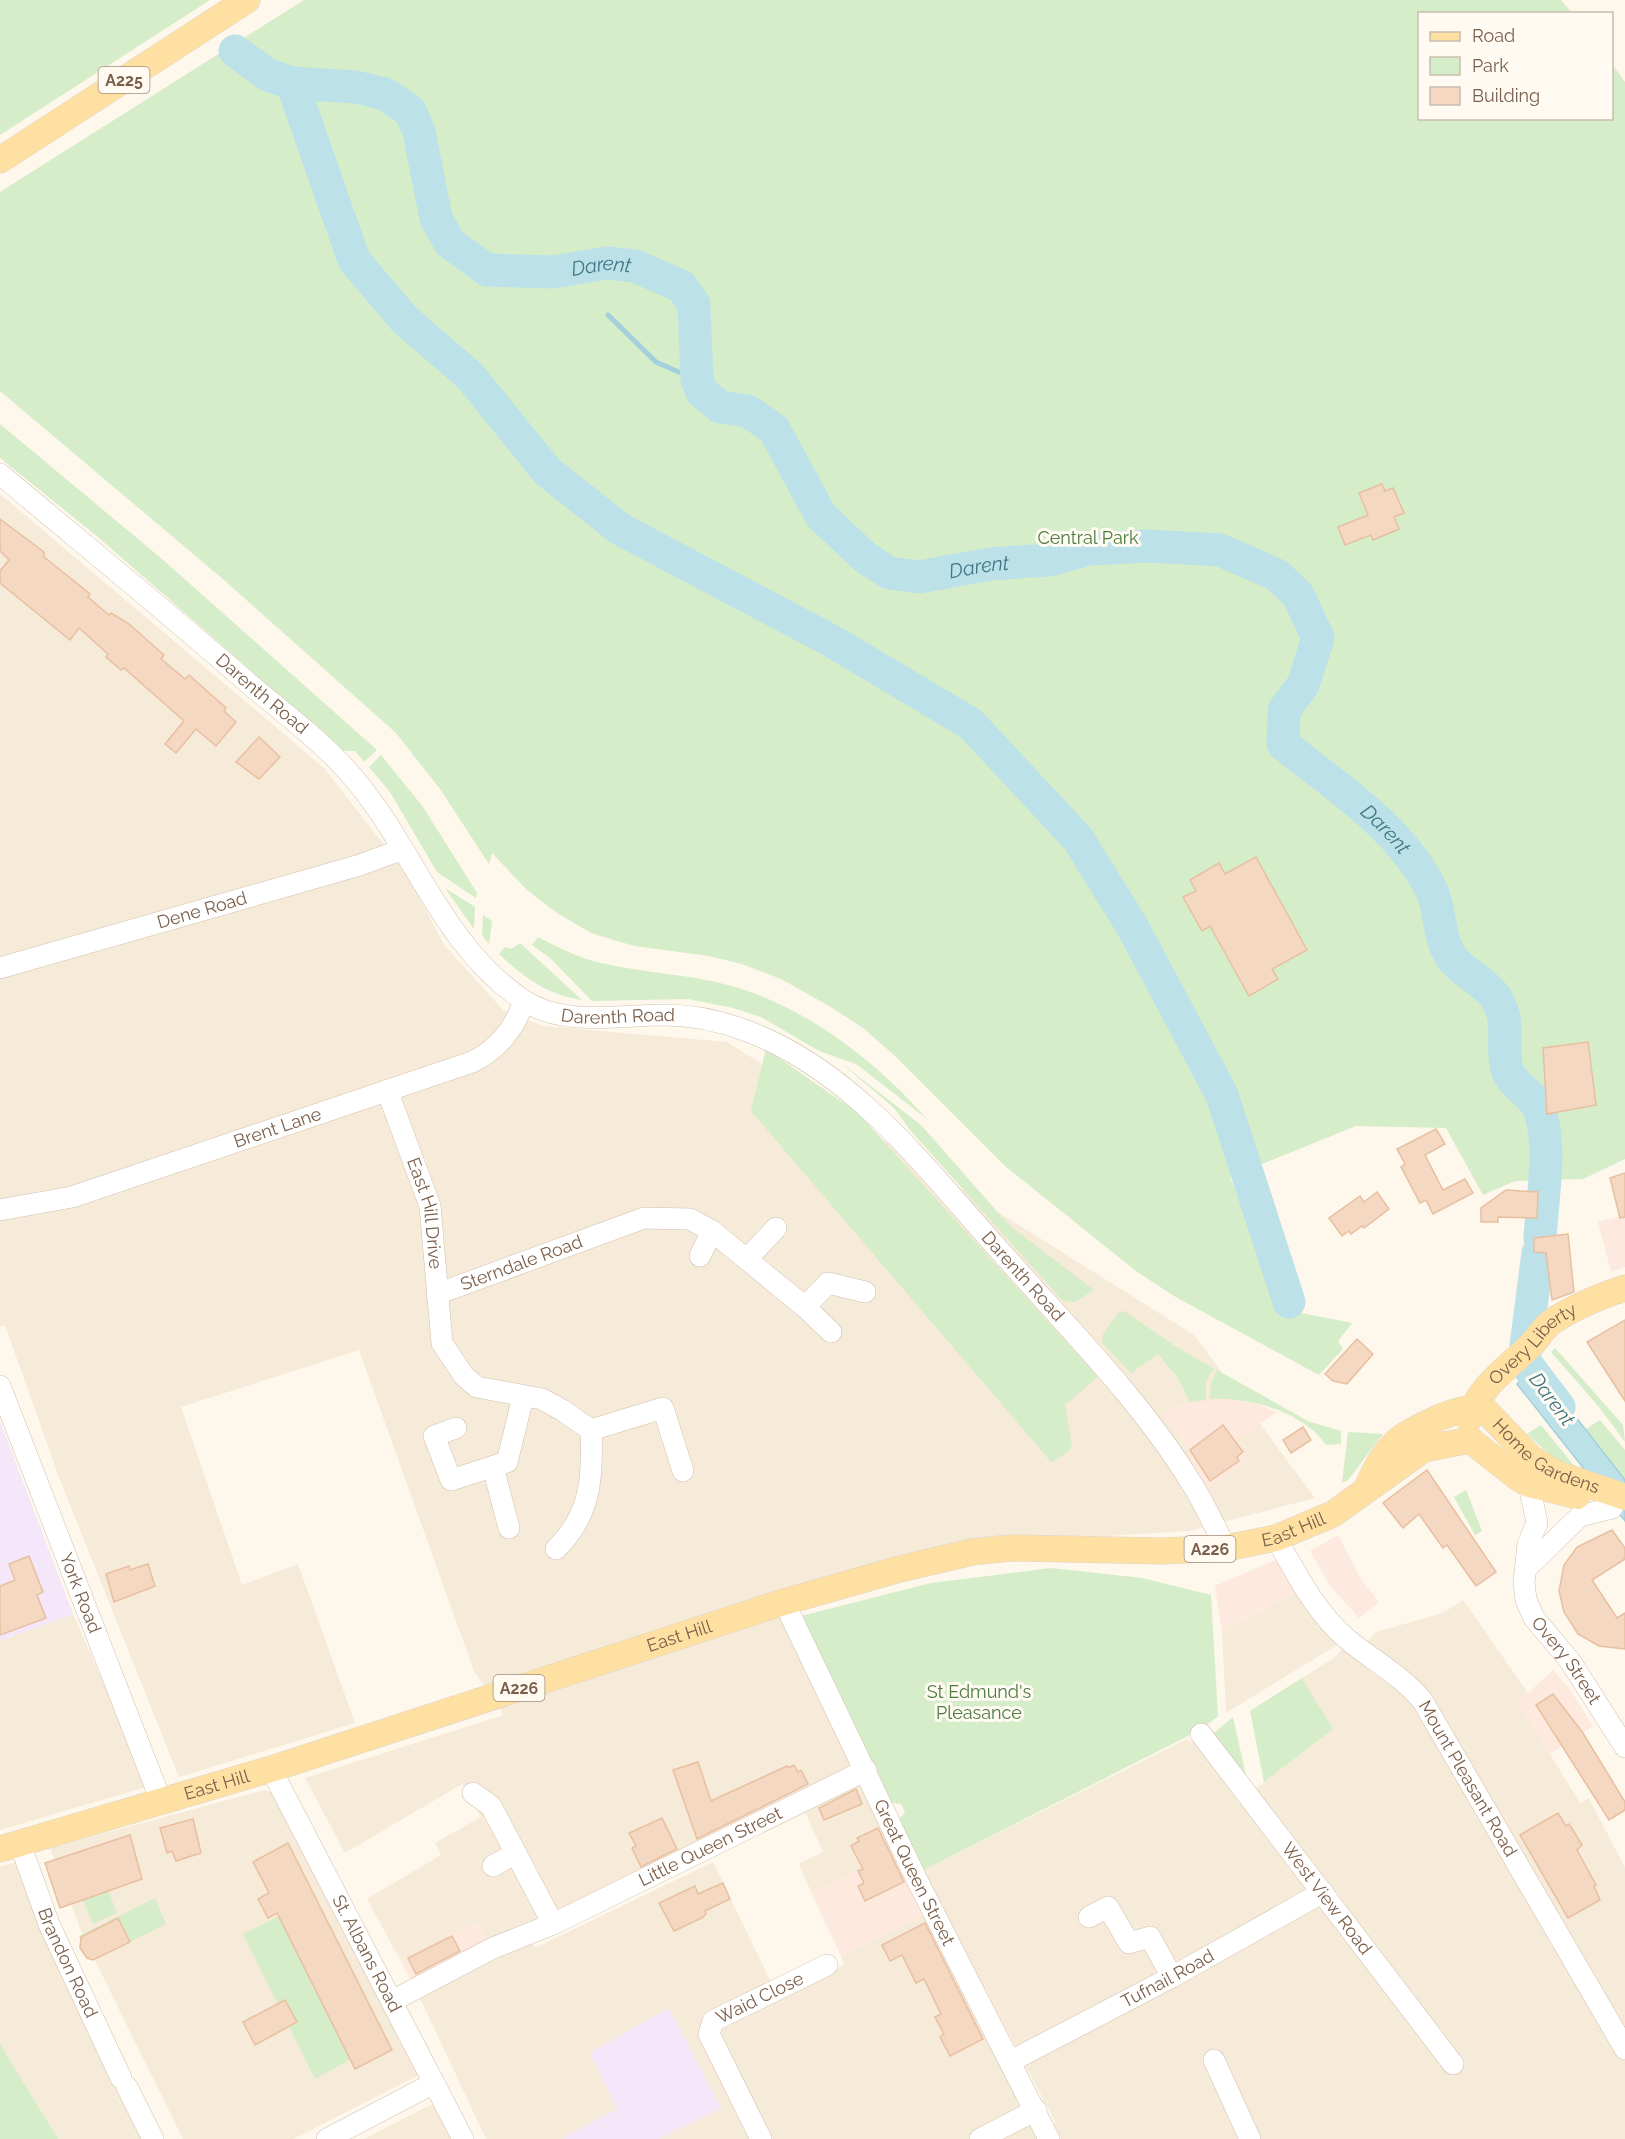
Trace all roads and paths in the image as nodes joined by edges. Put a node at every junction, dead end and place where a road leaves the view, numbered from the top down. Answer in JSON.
{"nodes":[{"id":1,"x":247,"y":0,"type":"edge"},
{"id":2,"x":0,"y":160,"type":"edge"},
{"id":3,"x":0,"y":474,"type":"edge"},
{"id":4,"x":403,"y":849,"type":"junction"},
{"id":5,"x":0,"y":968,"type":"edge"},
{"id":6,"x":524,"y":1001,"type":"junction"},
{"id":7,"x":387,"y":1090,"type":"junction"},
{"id":8,"x":0,"y":1210,"type":"edge"},
{"id":9,"x":776,"y":1228,"type":"dead end"},
{"id":10,"x":712,"y":1231,"type":"junction"},
{"id":11,"x":699,"y":1256,"type":"dead end"},
{"id":12,"x":747,"y":1259,"type":"junction"},
{"id":13,"x":865,"y":1292,"type":"dead end"},
{"id":14,"x":1614,"y":1292,"type":"edge"},
{"id":15,"x":437,"y":1294,"type":"junction"},
{"id":16,"x":806,"y":1307,"type":"junction"},
{"id":17,"x":831,"y":1332,"type":"dead end"},
{"id":18,"x":0,"y":1386,"type":"edge"},
{"id":19,"x":523,"y":1397,"type":"junction"},
{"id":20,"x":1473,"y":1407,"type":"junction"},
{"id":21,"x":456,"y":1428,"type":"dead end"},
{"id":22,"x":591,"y":1430,"type":"junction"},
{"id":23,"x":1470,"y":1440,"type":"junction"},
{"id":24,"x":493,"y":1467,"type":"junction"},
{"id":25,"x":683,"y":1472,"type":"dead end"},
{"id":26,"x":1556,"y":1481,"type":"junction"},
{"id":27,"x":1529,"y":1484,"type":"junction"},
{"id":28,"x":1365,"y":1491,"type":"junction"},
{"id":29,"x":1620,"y":1506,"type":"edge"},
{"id":30,"x":509,"y":1528,"type":"dead end"},
{"id":31,"x":1276,"y":1538,"type":"junction"},
{"id":32,"x":1226,"y":1548,"type":"junction"},
{"id":33,"x":556,"y":1549,"type":"dead end"},
{"id":34,"x":1527,"y":1568,"type":"junction"},
{"id":35,"x":784,"y":1602,"type":"junction"},
{"id":36,"x":1201,"y":1734,"type":"dead end"},
{"id":37,"x":1625,"y":1748,"type":"edge"},
{"id":38,"x":271,"y":1769,"type":"junction"},
{"id":39,"x":866,"y":1770,"type":"junction"},
{"id":40,"x":473,"y":1793,"type":"dead end"},
{"id":41,"x":161,"y":1801,"type":"junction"},
{"id":42,"x":10,"y":1846,"type":"edge"},
{"id":43,"x":516,"y":1853,"type":"junction"},
{"id":44,"x":493,"y":1866,"type":"dead end"},
{"id":45,"x":1323,"y":1892,"type":"junction"},
{"id":46,"x":1089,"y":1917,"type":"dead end"},
{"id":47,"x":554,"y":1924,"type":"junction"},
{"id":48,"x":827,"y":1965,"type":"dead end"},
{"id":49,"x":1172,"y":1977,"type":"junction"},
{"id":50,"x":392,"y":2001,"type":"junction"},
{"id":51,"x":1625,"y":2049,"type":"edge"},
{"id":52,"x":1214,"y":2060,"type":"dead end"},
{"id":53,"x":1011,"y":2061,"type":"junction"},
{"id":54,"x":1453,"y":2064,"type":"dead end"},
{"id":55,"x":434,"y":2083,"type":"junction"},
{"id":56,"x":1036,"y":2110,"type":"junction"},
{"id":57,"x":153,"y":2139,"type":"edge"},
{"id":58,"x":327,"y":2139,"type":"edge"},
{"id":59,"x":463,"y":2139,"type":"edge"},
{"id":60,"x":761,"y":2139,"type":"edge"},
{"id":61,"x":980,"y":2139,"type":"edge"},
{"id":62,"x":1049,"y":2139,"type":"edge"},
{"id":63,"x":1250,"y":2139,"type":"edge"}],
"edges":[{"from":1,"to":2,"type":"main road","number":"A225"},
{"from":3,"to":4,"type":"street","name":"Darenth Road"},
{"from":4,"to":5,"type":"street","name":"Dene Road"},
{"from":4,"to":6,"type":"street","name":"Darenth Road"},
{"from":6,"to":7,"type":"street","name":"Brent Lane"},
{"from":6,"to":32,"type":"street","name":"Darenth Road"},
{"from":7,"to":8,"type":"street","name":"Brent Lane"},
{"from":7,"to":15,"type":"street","name":"East Hill Drive"},
{"from":9,"to":12,"type":"street"},
{"from":10,"to":11,"type":"street"},
{"from":10,"to":12,"type":"street","name":"Sterndale Road"},
{"from":10,"to":15,"type":"street","name":"Sterndale Road"},
{"from":12,"to":16,"type":"street","name":"Sterndale Road"},
{"from":13,"to":16,"type":"street"},
{"from":14,"to":20,"type":"main road","name":"Overy Liberty"},
{"from":15,"to":19,"type":"street","name":"East Hill Drive"},
{"from":16,"to":17,"type":"street","name":"Sterndale Road"},
{"from":18,"to":41,"type":"street","name":"York Road"},
{"from":19,"to":22,"type":"street"},
{"from":19,"to":24,"type":"street"},
{"from":20,"to":23,"type":"main road"},
{"from":20,"to":26,"type":"main road","name":"Home Gardens"},
{"from":20,"to":28,"type":"main road","name":"East Hill","number":"A226"},
{"from":21,"to":24,"type":"street"},
{"from":22,"to":25,"type":"street"},
{"from":22,"to":33,"type":"street"},
{"from":23,"to":27,"type":"main road","name":"Home Gardens"},
{"from":23,"to":28,"type":"main road","name":"East Hill","number":"A226"},
{"from":24,"to":30,"type":"street"},
{"from":26,"to":27,"type":"main road","name":"Home Gardens"},
{"from":26,"to":29,"type":"main road","name":"Home Gardens"},
{"from":27,"to":34,"type":"street","name":"Overy Street"},
{"from":28,"to":31,"type":"main road","name":"East Hill","number":"A226"},
{"from":29,"to":34,"type":"street"},
{"from":31,"to":32,"type":"main road","name":"East Hill","number":"A226"},
{"from":31,"to":51,"type":"street","name":"Mount Pleasant Road"},
{"from":32,"to":35,"type":"main road","name":"East Hill","number":"A226"},
{"from":34,"to":37,"type":"street","name":"Overy Street"},
{"from":35,"to":38,"type":"main road","name":"East Hill","number":"A226"},
{"from":35,"to":39,"type":"street","name":"Great Queen Street"},
{"from":36,"to":45,"type":"street","name":"West View Road"},
{"from":38,"to":41,"type":"main road","name":"East Hill","number":"A226"},
{"from":38,"to":50,"type":"street","name":"St. Albans Road"},
{"from":39,"to":47,"type":"street","name":"Little Queen Street"},
{"from":39,"to":53,"type":"street","name":"Great Queen Street"},
{"from":40,"to":43,"type":"street"},
{"from":41,"to":42,"type":"main road","name":"East Hill","number":"A226"},
{"from":42,"to":57,"type":"street","name":"Brandon Road"},
{"from":43,"to":44,"type":"street"},
{"from":43,"to":47,"type":"street"},
{"from":45,"to":49,"type":"street","name":"Tufnail Road"},
{"from":45,"to":54,"type":"street","name":"West View Road"},
{"from":46,"to":49,"type":"street"},
{"from":47,"to":50,"type":"street","name":"Little Queen Street"},
{"from":48,"to":60,"type":"street","name":"Waid Close"},
{"from":49,"to":53,"type":"street","name":"Tufnail Road"},
{"from":50,"to":55,"type":"street","name":"St. Albans Road"},
{"from":52,"to":63,"type":"street"},
{"from":53,"to":56,"type":"street","name":"Great Queen Street"},
{"from":55,"to":58,"type":"street"},
{"from":55,"to":59,"type":"street","name":"St. Albans Road"},
{"from":56,"to":61,"type":"street"},
{"from":56,"to":62,"type":"street","name":"Great Queen Street"}]}
